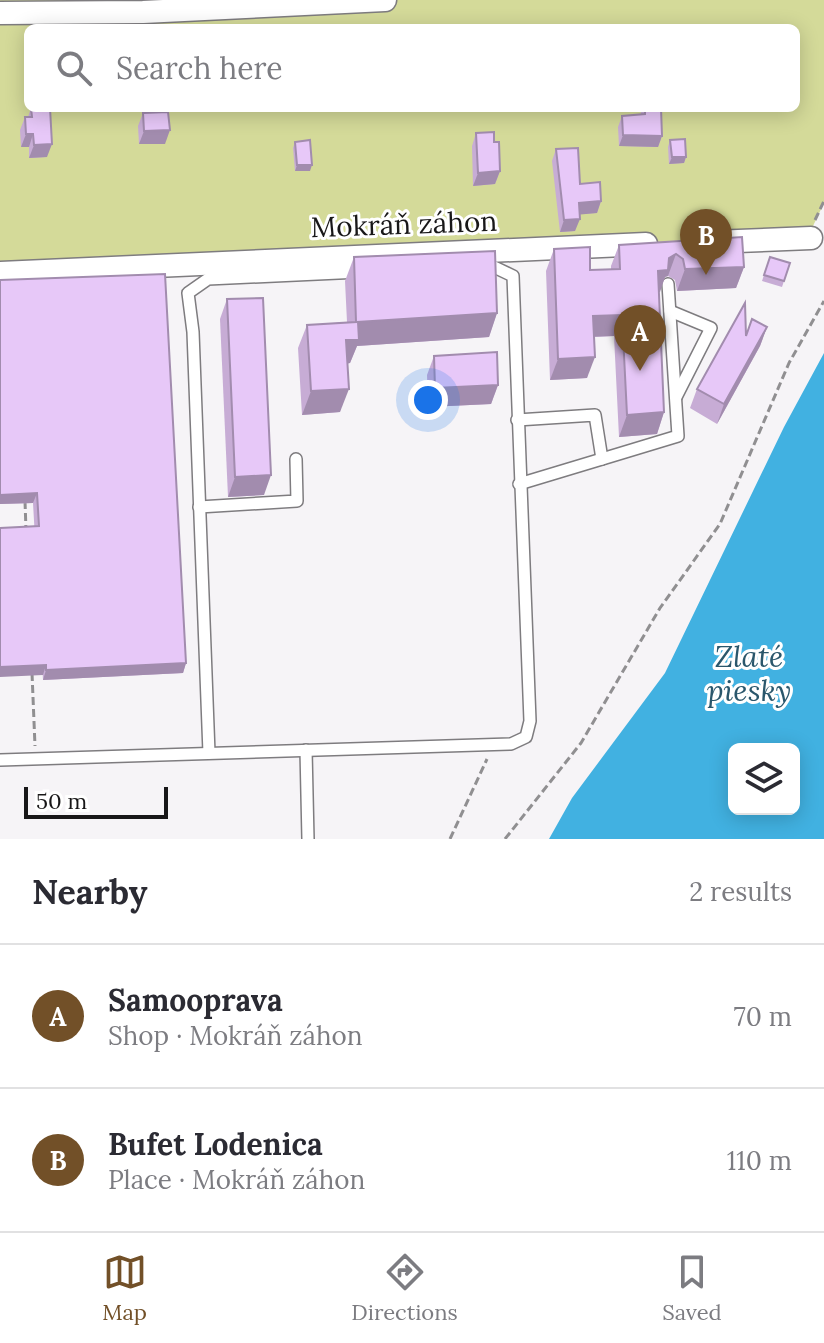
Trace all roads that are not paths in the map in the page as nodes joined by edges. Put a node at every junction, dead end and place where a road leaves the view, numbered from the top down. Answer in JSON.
{"nodes":[{"id":1,"x":385,"y":0,"type":"edge"},
{"id":2,"x":0,"y":13,"type":"edge"},
{"id":3,"x":817,"y":237,"type":"edge"},
{"id":4,"x":461,"y":268,"type":"edge"},
{"id":5,"x":366,"y":272,"type":"edge"},
{"id":6,"x":0,"y":273,"type":"edge"},
{"id":7,"x":668,"y":284,"type":"edge"},
{"id":8,"x":670,"y":311,"type":"junction"},
{"id":9,"x":675,"y":397,"type":"junction"},
{"id":10,"x":517,"y":420,"type":"junction"},
{"id":11,"x":296,"y":459,"type":"dead end"},
{"id":12,"x":602,"y":459,"type":"junction"},
{"id":13,"x":519,"y":484,"type":"junction"},
{"id":14,"x":199,"y":507,"type":"junction"},
{"id":15,"x":306,"y":750,"type":"junction"},
{"id":16,"x":209,"y":753,"type":"junction"},
{"id":17,"x":0,"y":760,"type":"edge"},
{"id":18,"x":308,"y":839,"type":"edge"}],
"edges":[{"from":1,"to":2,"type":"street"},
{"from":3,"to":6,"type":"street","name":"Mokráň záhon"},
{"from":4,"to":10,"type":"lane"},
{"from":5,"to":14,"type":"lane"},
{"from":7,"to":8,"type":"lane"},
{"from":8,"to":9,"type":"lane"},
{"from":8,"to":9,"type":"lane"},
{"from":9,"to":12,"type":"lane"},
{"from":10,"to":12,"type":"lane"},
{"from":10,"to":13,"type":"lane"},
{"from":11,"to":14,"type":"lane"},
{"from":12,"to":13,"type":"lane"},
{"from":13,"to":15,"type":"lane"},
{"from":14,"to":16,"type":"lane"},
{"from":15,"to":16,"type":"lane"},
{"from":15,"to":18,"type":"lane"},
{"from":16,"to":17,"type":"lane"}]}
